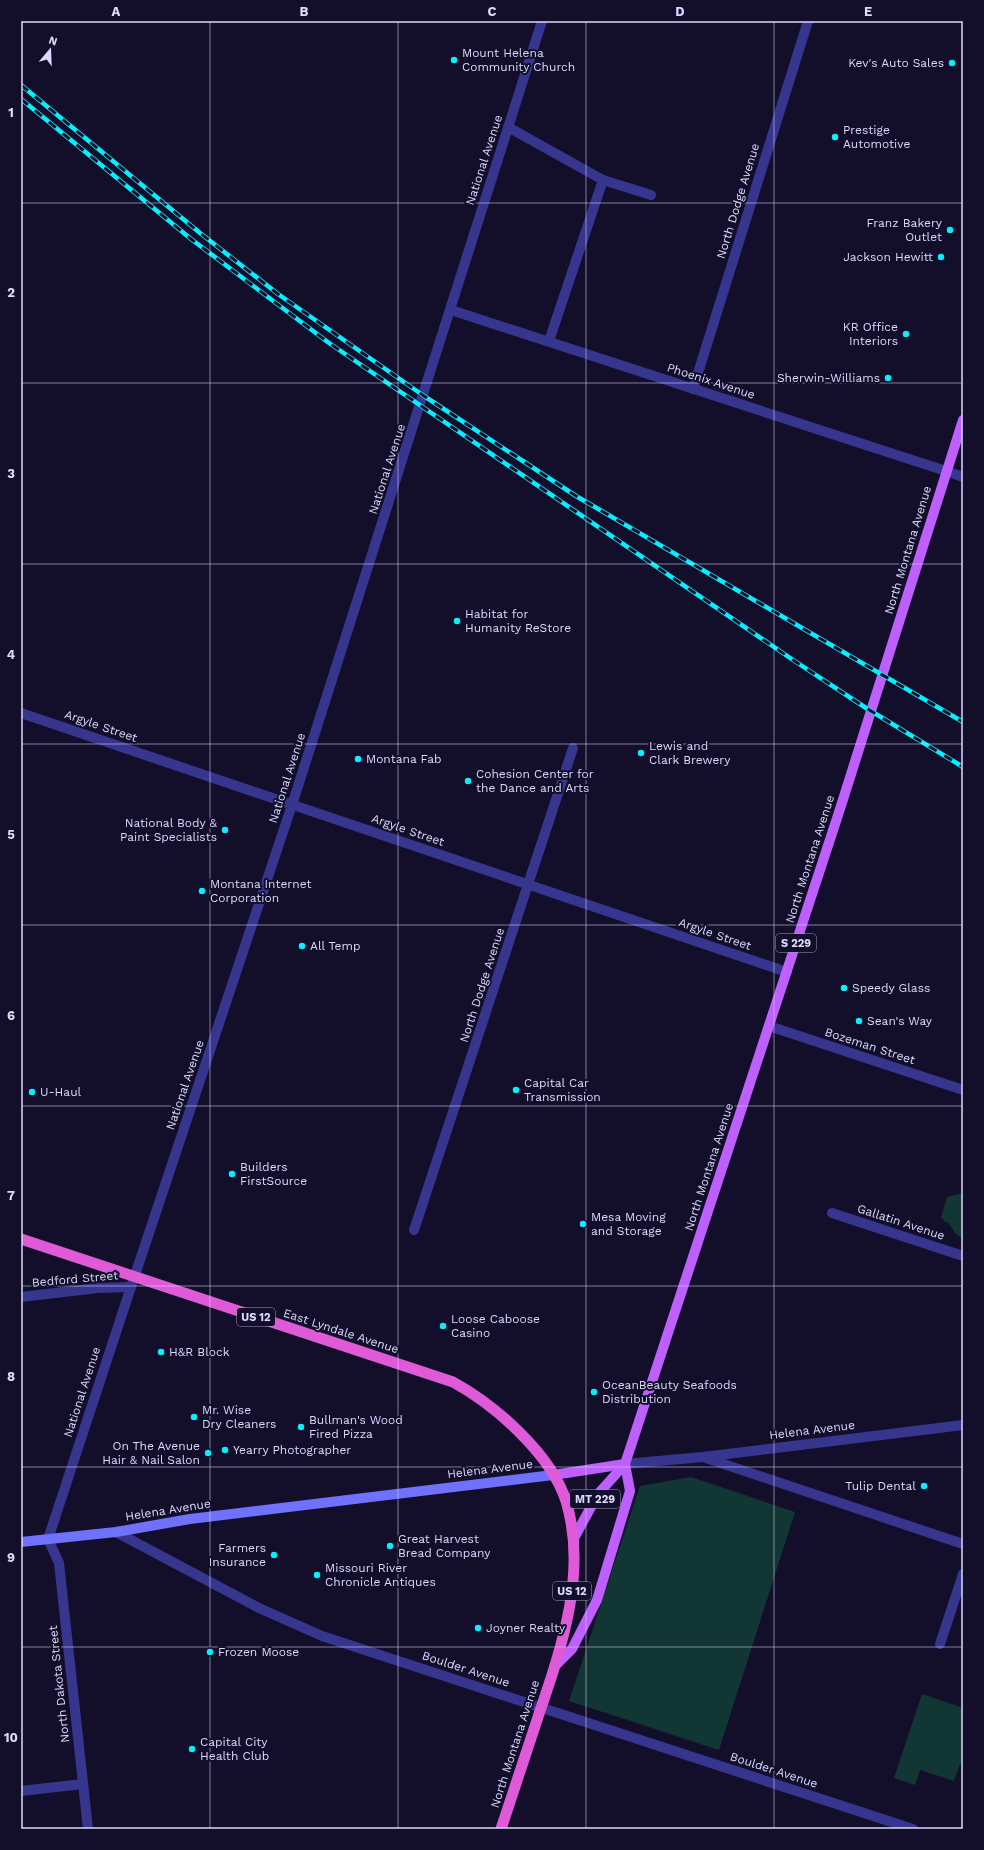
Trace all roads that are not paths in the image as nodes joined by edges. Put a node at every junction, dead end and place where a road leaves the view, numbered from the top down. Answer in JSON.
{"nodes":[{"id":1,"x":542,"y":21,"type":"edge"},
{"id":2,"x":808,"y":21,"type":"edge"},
{"id":3,"x":508,"y":128,"type":"junction"},
{"id":4,"x":603,"y":180,"type":"junction"},
{"id":5,"x":651,"y":195,"type":"dead end"},
{"id":6,"x":451,"y":310,"type":"junction"},
{"id":7,"x":549,"y":341,"type":"junction"},
{"id":8,"x":693,"y":389,"type":"junction"},
{"id":9,"x":963,"y":420,"type":"edge"},
{"id":10,"x":946,"y":471,"type":"junction"},
{"id":11,"x":963,"y":476,"type":"edge"},
{"id":12,"x":21,"y":713,"type":"edge"},
{"id":13,"x":573,"y":748,"type":"dead end"},
{"id":14,"x":292,"y":805,"type":"junction"},
{"id":15,"x":529,"y":885,"type":"junction"},
{"id":16,"x":787,"y":972,"type":"junction"},
{"id":17,"x":769,"y":1026,"type":"junction"},
{"id":18,"x":963,"y":1090,"type":"edge"},
{"id":19,"x":832,"y":1213,"type":"dead end"},
{"id":20,"x":414,"y":1230,"type":"dead end"},
{"id":21,"x":21,"y":1239,"type":"edge"},
{"id":22,"x":963,"y":1256,"type":"edge"},
{"id":23,"x":132,"y":1282,"type":"junction"},
{"id":24,"x":21,"y":1297,"type":"edge"},
{"id":25,"x":963,"y":1425,"type":"edge"},
{"id":26,"x":703,"y":1457,"type":"junction"},
{"id":27,"x":625,"y":1464,"type":"junction"},
{"id":28,"x":553,"y":1475,"type":"junction"},
{"id":29,"x":116,"y":1532,"type":"junction"},
{"id":30,"x":48,"y":1539,"type":"junction"},
{"id":31,"x":573,"y":1540,"type":"junction"},
{"id":32,"x":21,"y":1542,"type":"edge"},
{"id":33,"x":963,"y":1544,"type":"edge"},
{"id":34,"x":963,"y":1574,"type":"edge"},
{"id":35,"x":940,"y":1644,"type":"dead end"},
{"id":36,"x":554,"y":1667,"type":"junction"},
{"id":37,"x":541,"y":1707,"type":"junction"},
{"id":38,"x":83,"y":1784,"type":"junction"},
{"id":39,"x":21,"y":1791,"type":"edge"},
{"id":40,"x":882,"y":1824,"type":"edge"},
{"id":41,"x":88,"y":1829,"type":"edge"},
{"id":42,"x":501,"y":1829,"type":"edge"},
{"id":43,"x":913,"y":1829,"type":"edge"}],
"edges":[{"from":1,"to":3,"type":"street","name":"National Avenue"},
{"from":2,"to":8,"type":"street","name":"North Dodge Avenue"},
{"from":3,"to":4,"type":"street"},
{"from":3,"to":6,"type":"street","name":"National Avenue"},
{"from":4,"to":5,"type":"street"},
{"from":4,"to":7,"type":"street"},
{"from":6,"to":7,"type":"street","name":"Phoenix Avenue"},
{"from":6,"to":14,"type":"street","name":"National Avenue"},
{"from":7,"to":8,"type":"street","name":"Phoenix Avenue"},
{"from":8,"to":10,"type":"street","name":"Phoenix Avenue"},
{"from":9,"to":10,"type":"main road","name":"North Montana Avenue","number":"S 229"},
{"from":10,"to":11,"type":"street","name":"Phoenix Avenue"},
{"from":10,"to":16,"type":"main road","name":"North Montana Avenue","number":"S 229"},
{"from":12,"to":14,"type":"street","name":"Argyle Street"},
{"from":13,"to":15,"type":"street","name":"North Dodge Avenue"},
{"from":14,"to":15,"type":"street","name":"Argyle Street"},
{"from":14,"to":23,"type":"street","name":"National Avenue"},
{"from":15,"to":16,"type":"street","name":"Argyle Street"},
{"from":15,"to":20,"type":"street","name":"North Dodge Avenue"},
{"from":16,"to":17,"type":"main road","name":"North Montana Avenue","number":"S 229"},
{"from":17,"to":18,"type":"street","name":"Bozeman Street"},
{"from":17,"to":27,"type":"main road","name":"North Montana Avenue","number":"S 229"},
{"from":19,"to":22,"type":"street","name":"Gallatin Avenue"},
{"from":21,"to":23,"type":"highway","name":"East Lyndale Avenue","number":"US 12"},
{"from":23,"to":24,"type":"street","name":"Bedford Street"},
{"from":23,"to":28,"type":"highway","name":"East Lyndale Avenue","number":"US 12"},
{"from":23,"to":30,"type":"street","name":"National Avenue"},
{"from":25,"to":26,"type":"street","name":"Helena Avenue"},
{"from":26,"to":27,"type":"street","name":"Helena Avenue"},
{"from":26,"to":33,"type":"street"},
{"from":27,"to":28,"type":"main road","name":"Helena Avenue"},
{"from":27,"to":31,"type":"main road","name":"North Montana Avenue","number":"MT 229"},
{"from":27,"to":36,"type":"main road","name":"North Montana Avenue","number":"S 229"},
{"from":28,"to":29,"type":"main road","name":"Helena Avenue"},
{"from":28,"to":31,"type":"highway","name":"North Montana Avenue","number":"US 12"},
{"from":29,"to":30,"type":"main road","name":"Helena Avenue"},
{"from":29,"to":37,"type":"street","name":"Boulder Avenue"},
{"from":30,"to":32,"type":"main road","name":"Helena Avenue"},
{"from":30,"to":38,"type":"street","name":"North Dakota Street"},
{"from":31,"to":36,"type":"highway","name":"North Montana Avenue","number":"US 12"},
{"from":34,"to":35,"type":"street"},
{"from":36,"to":37,"type":"highway","name":"North Montana Avenue","number":"US 12"},
{"from":37,"to":40,"type":"street","name":"Boulder Avenue"},
{"from":37,"to":42,"type":"highway","name":"North Montana Avenue","number":"US 12"},
{"from":38,"to":39,"type":"street"},
{"from":38,"to":41,"type":"street","name":"North Dakota Street"},
{"from":40,"to":43,"type":"street","name":"Boulder Avenue"}]}
